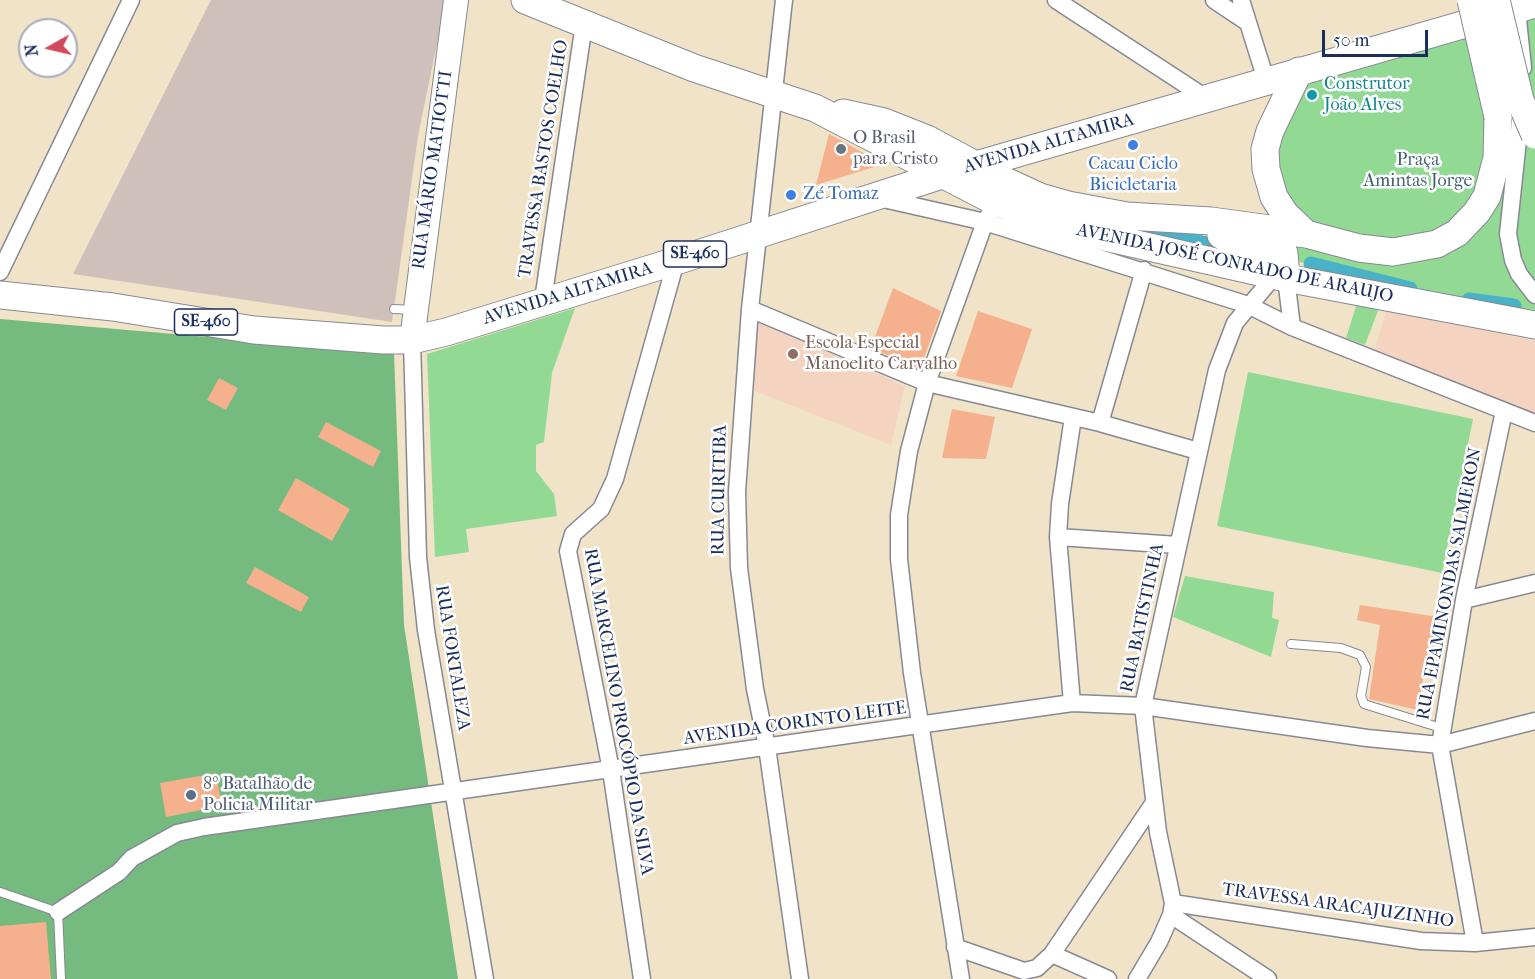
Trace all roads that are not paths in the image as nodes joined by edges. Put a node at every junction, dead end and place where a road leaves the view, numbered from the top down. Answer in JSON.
{"nodes":[{"id":1,"x":131,"y":0,"type":"edge"},
{"id":2,"x":456,"y":0,"type":"edge"},
{"id":3,"x":525,"y":0,"type":"edge"},
{"id":4,"x":784,"y":0,"type":"edge"},
{"id":5,"x":1056,"y":0,"type":"edge"},
{"id":6,"x":1214,"y":0,"type":"edge"},
{"id":7,"x":1241,"y":0,"type":"edge"},
{"id":8,"x":1458,"y":0,"type":"edge"},
{"id":9,"x":1471,"y":0,"type":"edge"},
{"id":10,"x":1515,"y":4,"type":"edge"},
{"id":11,"x":1247,"y":22,"type":"junction"},
{"id":12,"x":584,"y":24,"type":"junction"},
{"id":13,"x":1464,"y":26,"type":"junction"},
{"id":14,"x":1299,"y":71,"type":"junction"},
{"id":15,"x":1266,"y":80,"type":"junction"},
{"id":16,"x":772,"y":96,"type":"junction"},
{"id":17,"x":1206,"y":98,"type":"junction"},
{"id":18,"x":815,"y":108,"type":"junction"},
{"id":19,"x":1535,"y":135,"type":"edge"},
{"id":20,"x":978,"y":165,"type":"junction"},
{"id":21,"x":945,"y":174,"type":"junction"},
{"id":22,"x":875,"y":197,"type":"junction"},
{"id":23,"x":991,"y":212,"type":"junction"},
{"id":24,"x":1211,"y":221,"type":"junction"},
{"id":25,"x":759,"y":232,"type":"junction"},
{"id":26,"x":1306,"y":234,"type":"junction"},
{"id":27,"x":676,"y":261,"type":"junction"},
{"id":28,"x":1144,"y":270,"type":"junction"},
{"id":29,"x":0,"y":272,"type":"edge"},
{"id":30,"x":1280,"y":277,"type":"junction"},
{"id":31,"x":0,"y":295,"type":"edge"},
{"id":32,"x":1535,"y":295,"type":"edge"},
{"id":33,"x":543,"y":300,"type":"junction"},
{"id":34,"x":1248,"y":305,"type":"junction"},
{"id":35,"x":750,"y":309,"type":"junction"},
{"id":36,"x":1535,"y":325,"type":"edge"},
{"id":37,"x":1292,"y":327,"type":"junction"},
{"id":38,"x":412,"y":340,"type":"junction"},
{"id":39,"x":927,"y":383,"type":"junction"},
{"id":40,"x":1504,"y":411,"type":"junction"},
{"id":41,"x":1073,"y":417,"type":"junction"},
{"id":42,"x":1100,"y":423,"type":"junction"},
{"id":43,"x":1535,"y":423,"type":"edge"},
{"id":44,"x":1198,"y":452,"type":"junction"},
{"id":45,"x":1058,"y":537,"type":"junction"},
{"id":46,"x":1178,"y":545,"type":"junction"},
{"id":47,"x":1535,"y":583,"type":"edge"},
{"id":48,"x":1464,"y":600,"type":"junction"},
{"id":49,"x":1291,"y":644,"type":"dead end"},
{"id":50,"x":1072,"y":703,"type":"junction"},
{"id":51,"x":1143,"y":706,"type":"junction"},
{"id":52,"x":1535,"y":721,"type":"edge"},
{"id":53,"x":922,"y":726,"type":"junction"},
{"id":54,"x":1441,"y":736,"type":"junction"},
{"id":55,"x":767,"y":747,"type":"junction"},
{"id":56,"x":611,"y":770,"type":"junction"},
{"id":57,"x":452,"y":790,"type":"junction"},
{"id":58,"x":1153,"y":804,"type":"junction"},
{"id":59,"x":0,"y":892,"type":"edge"},
{"id":60,"x":1172,"y":909,"type":"junction"},
{"id":61,"x":58,"y":912,"type":"junction"},
{"id":62,"x":1535,"y":937,"type":"edge"},
{"id":63,"x":1475,"y":943,"type":"junction"},
{"id":64,"x":956,"y":947,"type":"junction"},
{"id":65,"x":1052,"y":954,"type":"junction"},
{"id":66,"x":61,"y":979,"type":"edge"},
{"id":67,"x":485,"y":979,"type":"edge"},
{"id":68,"x":642,"y":979,"type":"edge"},
{"id":69,"x":800,"y":979,"type":"edge"},
{"id":70,"x":961,"y":979,"type":"edge"},
{"id":71,"x":1108,"y":979,"type":"edge"},
{"id":72,"x":1137,"y":979,"type":"edge"},
{"id":73,"x":1269,"y":979,"type":"edge"}],
"edges":[{"from":1,"to":29,"type":"street"},
{"from":2,"to":38,"type":"main road","name":"RUA MÁRIO MATIOTTI"},
{"from":3,"to":12,"type":"main road"},
{"from":4,"to":16,"type":"street","name":"RUA CURITIBA"},
{"from":5,"to":17,"type":"street"},
{"from":6,"to":11,"type":"street"},
{"from":7,"to":11,"type":"street"},
{"from":8,"to":13,"type":"main road"},
{"from":9,"to":26,"type":"main road","name":"AVENIDA JOSÉ CONRADO DE ARAUJO","bridge":true},
{"from":10,"to":13,"type":"main road","name":"AVENIDA ALTAMIRA","number":"SE-460"},
{"from":10,"to":19,"type":"main road","bridge":true},
{"from":10,"to":32,"type":"street"},
{"from":11,"to":15,"type":"street"},
{"from":12,"to":16,"type":"main road"},
{"from":12,"to":33,"type":"street","name":"TRAVESSA BASTOS COELHO"},
{"from":13,"to":14,"type":"main road","name":"AVENIDA ALTAMIRA","number":"SE-460"},
{"from":14,"to":15,"type":"main road","name":"AVENIDA ALTAMIRA","number":"SE-460"},
{"from":14,"to":26,"type":"main road"},
{"from":15,"to":17,"type":"main road","name":"AVENIDA ALTAMIRA","number":"SE-460"},
{"from":16,"to":18,"type":"main road"},
{"from":16,"to":25,"type":"street","name":"RUA CURITIBA"},
{"from":17,"to":20,"type":"main road","name":"AVENIDA ALTAMIRA","number":"SE-460"},
{"from":18,"to":20,"type":"main road","name":"AVENIDA JOSÉ CONRADO DE ARAUJO"},
{"from":18,"to":21,"type":"main road","name":"AVENIDA JOSÉ CONRADO DE ARAUJO"},
{"from":20,"to":21,"type":"main road","name":"AVENIDA ALTAMIRA","number":"SE-460"},
{"from":20,"to":24,"type":"main road","name":"AVENIDA JOSÉ CONRADO DE ARAUJO"},
{"from":21,"to":22,"type":"main road","name":"AVENIDA ALTAMIRA","number":"SE-460"},
{"from":21,"to":23,"type":"main road","name":"AVENIDA JOSÉ CONRADO DE ARAUJO"},
{"from":22,"to":23,"type":"street"},
{"from":22,"to":25,"type":"main road","name":"AVENIDA ALTAMIRA","number":"SE-460"},
{"from":23,"to":28,"type":"street"},
{"from":23,"to":30,"type":"main road","name":"AVENIDA JOSÉ CONRADO DE ARAUJO"},
{"from":23,"to":39,"type":"street"},
{"from":24,"to":26,"type":"main road","name":"AVENIDA JOSÉ CONRADO DE ARAUJO"},
{"from":24,"to":30,"type":"main road"},
{"from":25,"to":27,"type":"main road","name":"AVENIDA ALTAMIRA","number":"SE-460"},
{"from":25,"to":35,"type":"street","name":"RUA CURITIBA"},
{"from":27,"to":33,"type":"main road","name":"AVENIDA ALTAMIRA","number":"SE-460"},
{"from":27,"to":56,"type":"street","name":"RUA MARCELINO PROCÓPIO DA SILVA"},
{"from":28,"to":34,"type":"street"},
{"from":28,"to":42,"type":"street"},
{"from":30,"to":34,"type":"street","name":"RUA BATISTINHA"},
{"from":30,"to":36,"type":"main road","name":"AVENIDA JOSÉ CONRADO DE ARAUJO"},
{"from":30,"to":37,"type":"street"},
{"from":31,"to":38,"type":"main road","number":"SE-460"},
{"from":33,"to":38,"type":"main road","name":"AVENIDA ALTAMIRA","number":"SE-460"},
{"from":34,"to":37,"type":"street"},
{"from":34,"to":44,"type":"street","name":"RUA BATISTINHA"},
{"from":35,"to":39,"type":"street"},
{"from":35,"to":55,"type":"street","name":"RUA CURITIBA"},
{"from":37,"to":40,"type":"street"},
{"from":38,"to":57,"type":"street","name":"RUA FORTALEZA"},
{"from":39,"to":41,"type":"street"},
{"from":39,"to":53,"type":"street"},
{"from":40,"to":43,"type":"street"},
{"from":40,"to":48,"type":"street","name":"RUA EPAMINONDAS SALMERON"},
{"from":41,"to":42,"type":"street"},
{"from":41,"to":45,"type":"street"},
{"from":42,"to":44,"type":"street"},
{"from":44,"to":46,"type":"street","name":"RUA BATISTINHA"},
{"from":45,"to":46,"type":"street"},
{"from":45,"to":50,"type":"street"},
{"from":46,"to":51,"type":"street","name":"RUA BATISTINHA"},
{"from":47,"to":48,"type":"street"},
{"from":48,"to":54,"type":"street","name":"RUA EPAMINONDAS SALMERON"},
{"from":49,"to":54,"type":"lane"},
{"from":50,"to":51,"type":"street","name":"AVENIDA CORINTO LEITE"},
{"from":50,"to":53,"type":"street","name":"AVENIDA CORINTO LEITE"},
{"from":51,"to":54,"type":"street","name":"AVENIDA CORINTO LEITE"},
{"from":51,"to":58,"type":"street","name":"RUA BATISTINHA"},
{"from":52,"to":54,"type":"street","name":"AVENIDA CORINTO LEITE"},
{"from":53,"to":55,"type":"street","name":"AVENIDA CORINTO LEITE"},
{"from":53,"to":64,"type":"street"},
{"from":54,"to":63,"type":"street","name":"RUA EPAMINONDAS SALMERON"},
{"from":55,"to":56,"type":"street","name":"AVENIDA CORINTO LEITE"},
{"from":55,"to":69,"type":"street","name":"RUA CURITIBA"},
{"from":56,"to":57,"type":"street","name":"AVENIDA CORINTO LEITE"},
{"from":56,"to":68,"type":"street","name":"RUA MARCELINO PROCÓPIO DA SILVA"},
{"from":57,"to":61,"type":"street","name":"AVENIDA CORINTO LEITE"},
{"from":57,"to":67,"type":"street","name":"RUA FORTALEZA"},
{"from":58,"to":60,"type":"street","name":"RUA BATISTINHA"},
{"from":58,"to":65,"type":"street"},
{"from":59,"to":61,"type":"lane"},
{"from":60,"to":63,"type":"street","name":"TRAVESSA ARACAJUZINHO"},
{"from":60,"to":72,"type":"street"},
{"from":60,"to":73,"type":"street"},
{"from":61,"to":66,"type":"lane"},
{"from":62,"to":63,"type":"street","name":"TRAVESSA ARACAJUZINHO"},
{"from":64,"to":65,"type":"street"},
{"from":64,"to":70,"type":"street"},
{"from":65,"to":71,"type":"street"}]}
